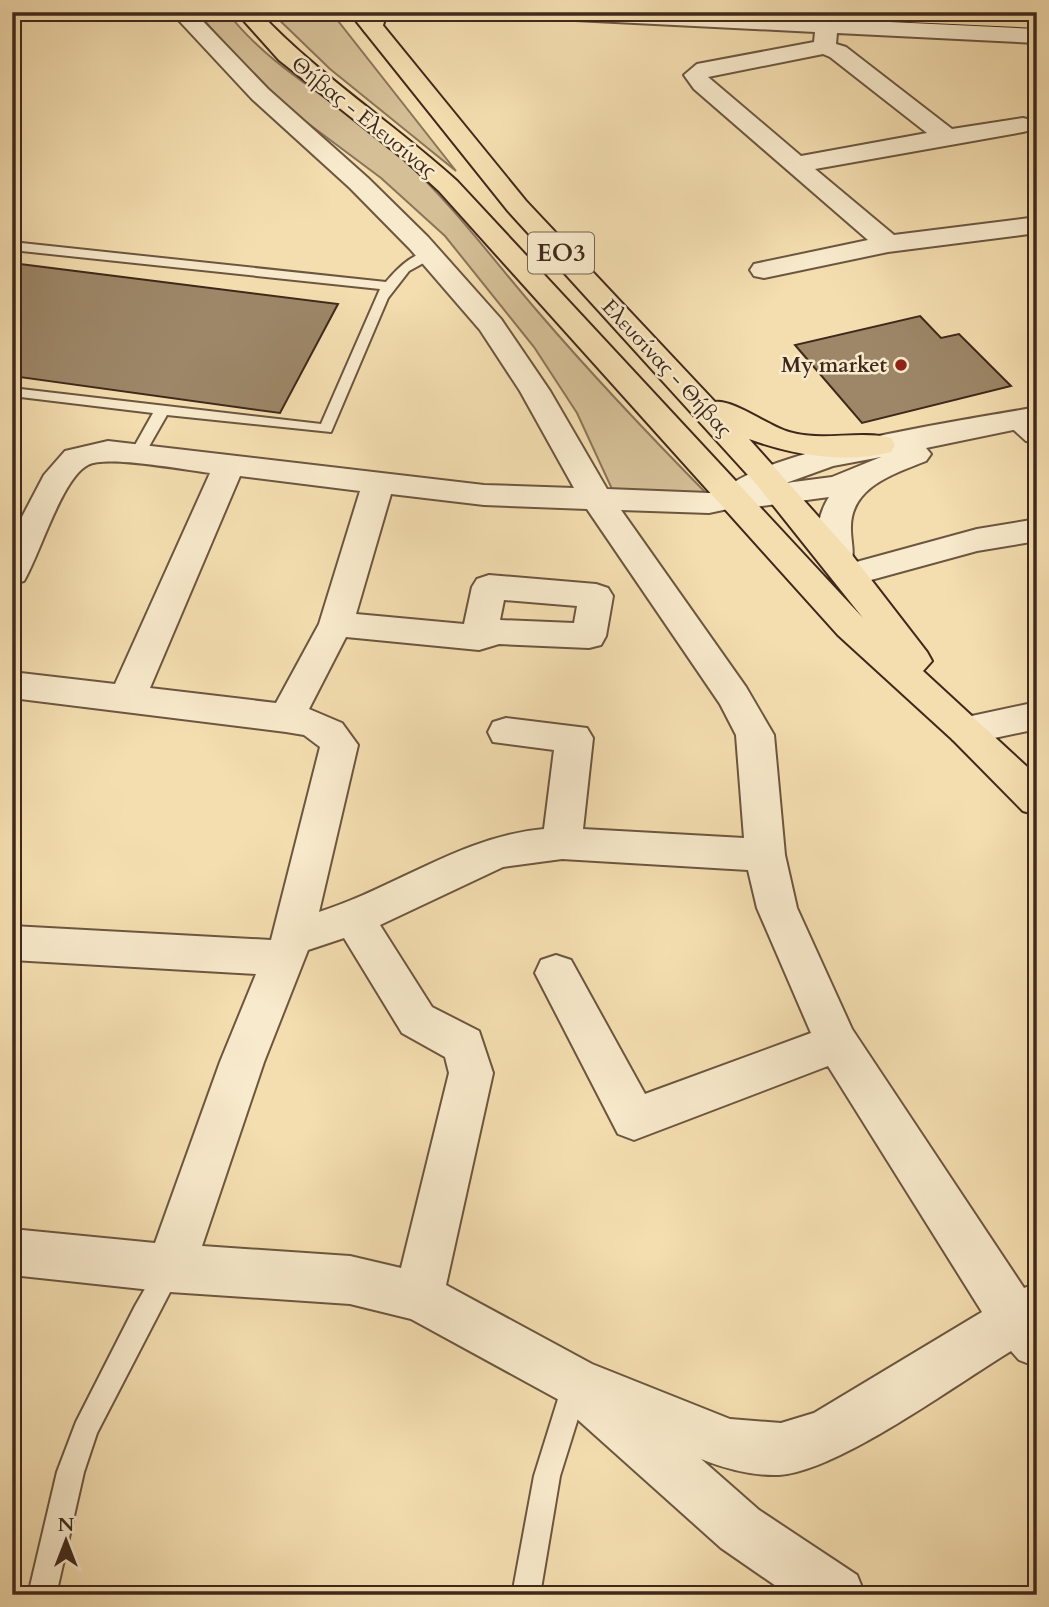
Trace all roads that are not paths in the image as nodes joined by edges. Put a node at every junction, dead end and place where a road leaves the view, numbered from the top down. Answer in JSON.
{"nodes":[{"id":1,"x":182,"y":12,"type":"edge"},
{"id":2,"x":247,"y":12,"type":"edge"},
{"id":3,"x":535,"y":12,"type":"edge"},
{"id":4,"x":369,"y":17,"type":"edge"},
{"id":5,"x":1037,"y":22,"type":"edge"},
{"id":6,"x":824,"y":28,"type":"edge"},
{"id":7,"x":1037,"y":36,"type":"edge"},
{"id":8,"x":1023,"y":125,"type":"dead end"},
{"id":9,"x":947,"y":137,"type":"junction"},
{"id":10,"x":795,"y":165,"type":"junction"},
{"id":11,"x":482,"y":222,"type":"joint"},
{"id":12,"x":1037,"y":225,"type":"edge"},
{"id":13,"x":888,"y":244,"type":"junction"},
{"id":14,"x":12,"y":246,"type":"edge"},
{"id":15,"x":429,"y":256,"type":"junction"},
{"id":16,"x":764,"y":270,"type":"dead end"},
{"id":17,"x":389,"y":286,"type":"junction"},
{"id":18,"x":12,"y":391,"type":"edge"},
{"id":19,"x":693,"y":393,"type":"junction"},
{"id":20,"x":163,"y":409,"type":"junction"},
{"id":21,"x":1031,"y":424,"type":"edge"},
{"id":22,"x":947,"y":436,"type":"junction"},
{"id":23,"x":880,"y":445,"type":"junction"},
{"id":24,"x":138,"y":454,"type":"junction"},
{"id":25,"x":229,"y":465,"type":"junction"},
{"id":26,"x":859,"y":480,"type":"junction"},
{"id":27,"x":378,"y":484,"type":"junction"},
{"id":28,"x":775,"y":486,"type":"junction"},
{"id":29,"x":731,"y":499,"type":"junction"},
{"id":30,"x":597,"y":500,"type":"junction"},
{"id":31,"x":1037,"y":530,"type":"edge"},
{"id":32,"x":843,"y":567,"type":"junction"},
{"id":33,"x":12,"y":573,"type":"edge"},
{"id":34,"x":341,"y":612,"type":"junction"},
{"id":35,"x":481,"y":624,"type":"dead end"},
{"id":36,"x":12,"y":685,"type":"edge"},
{"id":37,"x":127,"y":699,"type":"junction"},
{"id":38,"x":1037,"y":715,"type":"edge"},
{"id":39,"x":286,"y":718,"type":"junction"},
{"id":40,"x":966,"y":730,"type":"junction"},
{"id":41,"x":506,"y":732,"type":"dead end"},
{"id":42,"x":1037,"y":800,"type":"edge"},
{"id":43,"x":562,"y":843,"type":"junction"},
{"id":44,"x":765,"y":855,"type":"junction"},
{"id":45,"x":354,"y":918,"type":"junction"},
{"id":46,"x":12,"y":943,"type":"edge"},
{"id":47,"x":289,"y":948,"type":"junction"},
{"id":48,"x":556,"y":973,"type":"dead end"},
{"id":49,"x":837,"y":1043,"type":"junction"},
{"id":50,"x":12,"y":1252,"type":"edge"},
{"id":51,"x":170,"y":1268,"type":"junction"},
{"id":52,"x":419,"y":1297,"type":"junction"},
{"id":53,"x":1029,"y":1322,"type":"edge"},
{"id":54,"x":576,"y":1384,"type":"junction"},
{"id":55,"x":42,"y":1595,"type":"edge"},
{"id":56,"x":526,"y":1595,"type":"edge"},
{"id":57,"x":837,"y":1595,"type":"edge"}],
"edges":[{"from":1,"to":15,"type":"street"},
{"from":2,"to":11,"type":"main road","name":"Θήβας - Ελευσίνας","number":"ΕΟ3"},
{"from":3,"to":6,"type":"street"},
{"from":4,"to":19,"type":"main road","name":"Ελευσίνας - Θήβας","number":"ΕΟ3"},
{"from":5,"to":6,"type":"main road"},
{"from":6,"to":7,"type":"street"},
{"from":6,"to":9,"type":"street"},
{"from":6,"to":10,"type":"street"},
{"from":8,"to":9,"type":"street"},
{"from":9,"to":10,"type":"street"},
{"from":10,"to":13,"type":"street"},
{"from":11,"to":29,"type":"main road","name":"Ελευσίνας - Θήβας","number":"ΕΟ3"},
{"from":12,"to":13,"type":"street"},
{"from":13,"to":16,"type":"street"},
{"from":14,"to":17,"type":"lane"},
{"from":15,"to":17,"type":"lane"},
{"from":15,"to":30,"type":"street"},
{"from":17,"to":20,"type":"lane"},
{"from":18,"to":20,"type":"lane"},
{"from":19,"to":23,"type":"main road"},
{"from":19,"to":28,"type":"main road","name":"Ελευσίνας - Θήβας","number":"ΕΟ3"},
{"from":20,"to":24,"type":"lane"},
{"from":21,"to":22,"type":"street"},
{"from":22,"to":23,"type":"street"},
{"from":22,"to":26,"type":"street"},
{"from":23,"to":28,"type":"street"},
{"from":24,"to":25,"type":"street"},
{"from":24,"to":33,"type":"street"},
{"from":25,"to":27,"type":"street"},
{"from":25,"to":37,"type":"street"},
{"from":26,"to":28,"type":"street"},
{"from":26,"to":32,"type":"street"},
{"from":27,"to":30,"type":"street"},
{"from":27,"to":34,"type":"street"},
{"from":28,"to":29,"type":"street"},
{"from":28,"to":32,"type":"main road","name":"Ελευσίνας - Θήβας","number":"ΕΟ3"},
{"from":29,"to":30,"type":"street"},
{"from":29,"to":40,"type":"main road","name":"Ελευσίνας - Θήβας","number":"ΕΟ3"},
{"from":30,"to":44,"type":"street"},
{"from":31,"to":32,"type":"street"},
{"from":32,"to":40,"type":"main road","name":"Ελευσίνας - Θήβας","number":"ΕΟ3"},
{"from":34,"to":35,"type":"street"},
{"from":34,"to":39,"type":"street"},
{"from":36,"to":37,"type":"street"},
{"from":37,"to":39,"type":"street"},
{"from":38,"to":40,"type":"street"},
{"from":39,"to":47,"type":"street"},
{"from":40,"to":42,"type":"main road","name":"Ελευσίνας - Θήβας","number":"ΕΟ3"},
{"from":41,"to":43,"type":"street"},
{"from":43,"to":44,"type":"street"},
{"from":43,"to":45,"type":"street"},
{"from":44,"to":49,"type":"street"},
{"from":45,"to":47,"type":"street"},
{"from":45,"to":52,"type":"street"},
{"from":46,"to":47,"type":"street"},
{"from":47,"to":51,"type":"street"},
{"from":48,"to":49,"type":"street"},
{"from":49,"to":53,"type":"street"},
{"from":50,"to":51,"type":"street"},
{"from":51,"to":52,"type":"street"},
{"from":51,"to":55,"type":"lane"},
{"from":52,"to":54,"type":"street"},
{"from":53,"to":54,"type":"street"},
{"from":54,"to":56,"type":"lane"},
{"from":54,"to":57,"type":"street"}]}
